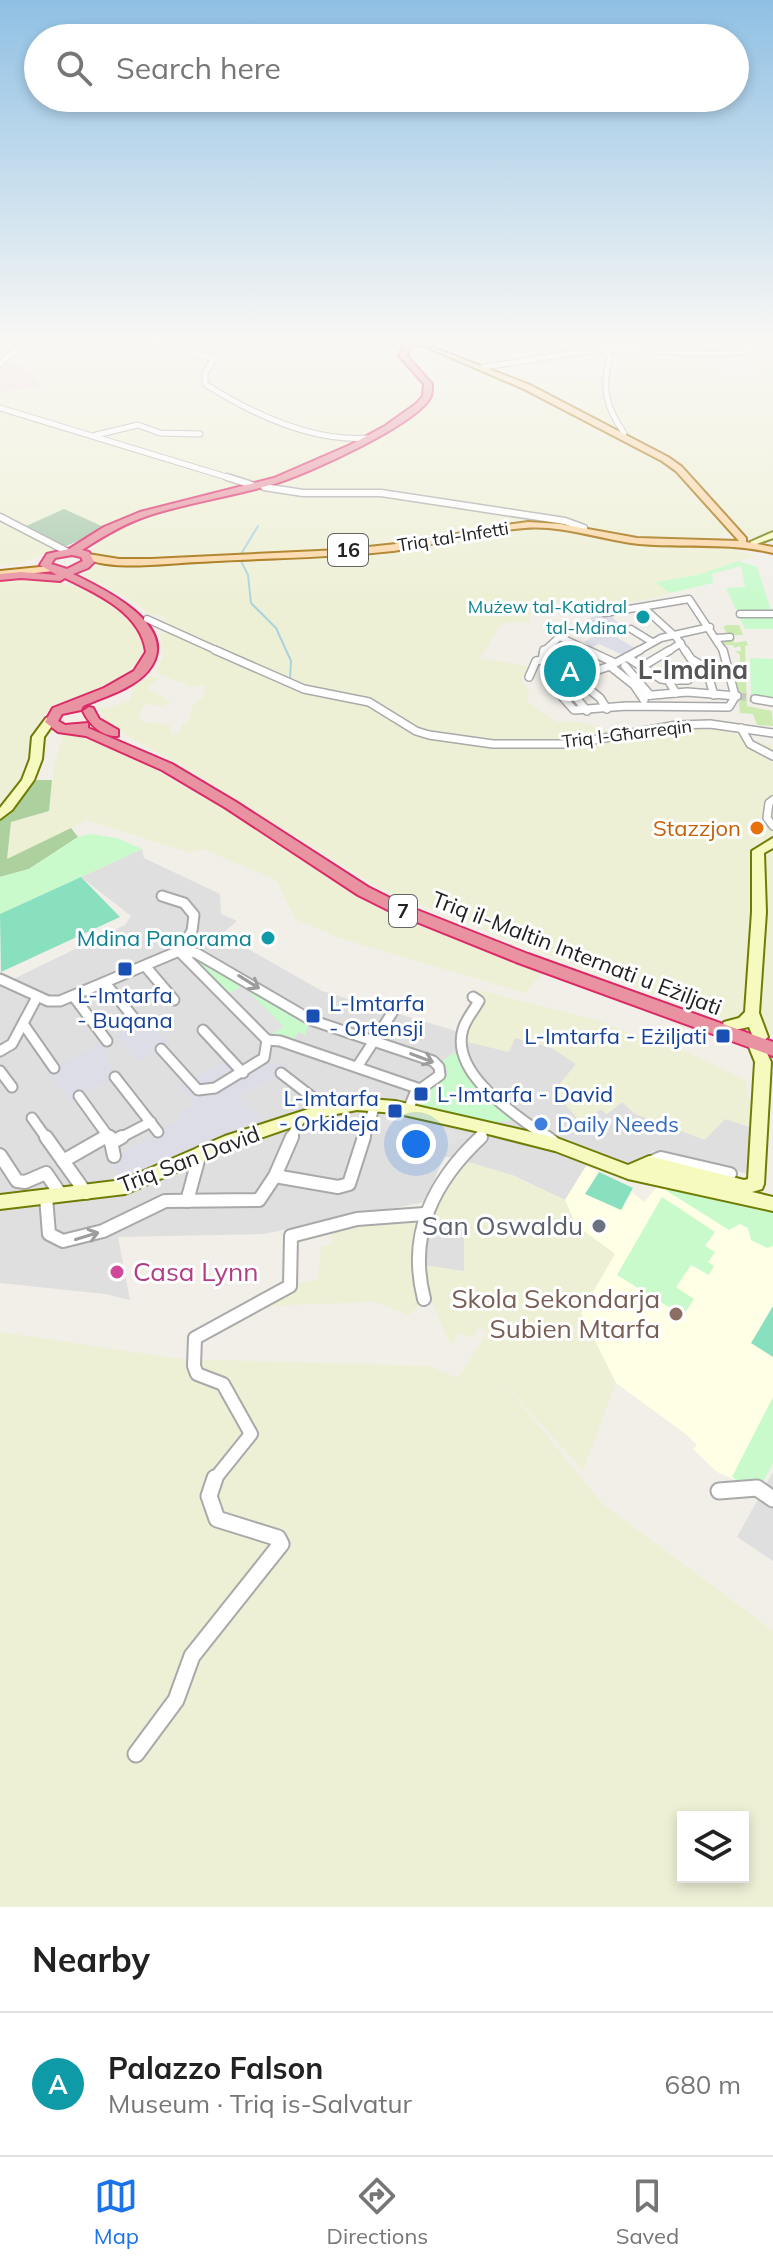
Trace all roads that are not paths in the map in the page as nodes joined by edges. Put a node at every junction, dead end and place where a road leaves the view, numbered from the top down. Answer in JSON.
{"nodes":[{"id":1,"x":78,"y":430,"type":"edge"},
{"id":2,"x":112,"y":430,"type":"edge"},
{"id":3,"x":157,"y":430,"type":"edge"},
{"id":4,"x":188,"y":430,"type":"edge"},
{"id":5,"x":307,"y":430,"type":"edge"},
{"id":6,"x":382,"y":430,"type":"edge"},
{"id":7,"x":389,"y":430,"type":"edge"},
{"id":8,"x":609,"y":430,"type":"edge"},
{"id":9,"x":622,"y":430,"type":"edge"},
{"id":10,"x":189,"y":434,"type":"junction"},
{"id":11,"x":200,"y":434,"type":"dead end"},
{"id":12,"x":96,"y":435,"type":"junction"},
{"id":13,"x":371,"y":437,"type":"junction"},
{"id":14,"x":623,"y":437,"type":"junction"},
{"id":15,"x":260,"y":486,"type":"junction"},
{"id":16,"x":0,"y":517,"type":"edge"},
{"id":17,"x":584,"y":528,"type":"junction"},
{"id":18,"x":754,"y":541,"type":"edge"},
{"id":19,"x":58,"y":557,"type":"junction"},
{"id":20,"x":87,"y":561,"type":"junction"},
{"id":21,"x":0,"y":574,"type":"edge"},
{"id":22,"x":81,"y":583,"type":"junction"},
{"id":23,"x":644,"y":608,"type":"junction"},
{"id":24,"x":605,"y":613,"type":"dead end"},
{"id":25,"x":740,"y":614,"type":"dead end"},
{"id":26,"x":772,"y":614,"type":"edge"},
{"id":27,"x":147,"y":619,"type":"junction"},
{"id":28,"x":710,"y":627,"type":"junction"},
{"id":29,"x":169,"y":628,"type":"junction"},
{"id":30,"x":631,"y":629,"type":"dead end"},
{"id":31,"x":154,"y":632,"type":"junction"},
{"id":32,"x":673,"y":634,"type":"junction"},
{"id":33,"x":730,"y":637,"type":"dead end"},
{"id":34,"x":717,"y":638,"type":"junction"},
{"id":35,"x":587,"y":640,"type":"dead end"},
{"id":36,"x":652,"y":642,"type":"junction"},
{"id":37,"x":574,"y":643,"type":"junction"},
{"id":38,"x":681,"y":643,"type":"junction"},
{"id":39,"x":542,"y":660,"type":"junction"},
{"id":40,"x":620,"y":663,"type":"junction"},
{"id":41,"x":643,"y":666,"type":"junction"},
{"id":42,"x":668,"y":668,"type":"dead end"},
{"id":43,"x":586,"y":674,"type":"junction"},
{"id":44,"x":529,"y":677,"type":"dead end"},
{"id":45,"x":575,"y":678,"type":"junction"},
{"id":46,"x":672,"y":680,"type":"junction"},
{"id":47,"x":688,"y":680,"type":"dead end"},
{"id":48,"x":676,"y":693,"type":"junction"},
{"id":49,"x":646,"y":695,"type":"junction"},
{"id":50,"x":714,"y":695,"type":"junction"},
{"id":51,"x":737,"y":696,"type":"junction"},
{"id":52,"x":755,"y":699,"type":"tunnel mouth"},
{"id":53,"x":773,"y":702,"type":"edge"},
{"id":54,"x":648,"y":706,"type":"junction"},
{"id":55,"x":68,"y":708,"type":"junction"},
{"id":56,"x":607,"y":709,"type":"junction"},
{"id":57,"x":91,"y":714,"type":"junction"},
{"id":58,"x":50,"y":720,"type":"junction"},
{"id":59,"x":741,"y":728,"type":"junction"},
{"id":60,"x":70,"y":729,"type":"junction"},
{"id":61,"x":773,"y":733,"type":"edge"},
{"id":62,"x":38,"y":745,"type":"junction"},
{"id":63,"x":773,"y":756,"type":"edge"},
{"id":64,"x":773,"y":800,"type":"edge"},
{"id":65,"x":0,"y":815,"type":"edge"},
{"id":66,"x":773,"y":826,"type":"edge"},
{"id":67,"x":773,"y":842,"type":"edge"},
{"id":68,"x":162,"y":896,"type":"dead end"},
{"id":69,"x":190,"y":938,"type":"junction"},
{"id":70,"x":179,"y":951,"type":"junction"},
{"id":71,"x":196,"y":953,"type":"junction"},
{"id":72,"x":146,"y":967,"type":"junction"},
{"id":73,"x":0,"y":979,"type":"edge"},
{"id":74,"x":106,"y":984,"type":"junction"},
{"id":75,"x":37,"y":997,"type":"junction"},
{"id":76,"x":74,"y":997,"type":"junction"},
{"id":77,"x":473,"y":997,"type":"dead end"},
{"id":78,"x":174,"y":1000,"type":"dead end"},
{"id":79,"x":392,"y":1013,"type":"dead end"},
{"id":80,"x":752,"y":1013,"type":"junction"},
{"id":81,"x":138,"y":1023,"type":"dead end"},
{"id":82,"x":24,"y":1025,"type":"junction"},
{"id":83,"x":729,"y":1026,"type":"junction"},
{"id":84,"x":203,"y":1030,"type":"dead end"},
{"id":85,"x":267,"y":1040,"type":"junction"},
{"id":86,"x":107,"y":1041,"type":"dead end"},
{"id":87,"x":373,"y":1041,"type":"junction"},
{"id":88,"x":765,"y":1042,"type":"edge"},
{"id":89,"x":161,"y":1049,"type":"dead end"},
{"id":90,"x":0,"y":1051,"type":"edge"},
{"id":91,"x":357,"y":1067,"type":"junction"},
{"id":92,"x":54,"y":1068,"type":"dead end"},
{"id":93,"x":0,"y":1071,"type":"edge"},
{"id":94,"x":243,"y":1073,"type":"junction"},
{"id":95,"x":281,"y":1073,"type":"dead end"},
{"id":96,"x":115,"y":1077,"type":"dead end"},
{"id":97,"x":12,"y":1087,"type":"dead end"},
{"id":98,"x":420,"y":1089,"type":"junction"},
{"id":99,"x":79,"y":1096,"type":"dead end"},
{"id":100,"x":375,"y":1105,"type":"junction"},
{"id":101,"x":408,"y":1110,"type":"junction"},
{"id":102,"x":321,"y":1111,"type":"junction"},
{"id":103,"x":516,"y":1113,"type":"junction"},
{"id":104,"x":32,"y":1118,"type":"dead end"},
{"id":105,"x":300,"y":1119,"type":"junction"},
{"id":106,"x":484,"y":1127,"type":"junction"},
{"id":107,"x":529,"y":1131,"type":"junction"},
{"id":108,"x":504,"y":1132,"type":"junction"},
{"id":109,"x":110,"y":1139,"type":"junction"},
{"id":110,"x":200,"y":1153,"type":"junction"},
{"id":111,"x":0,"y":1155,"type":"edge"},
{"id":112,"x":114,"y":1156,"type":"dead end"},
{"id":113,"x":63,"y":1161,"type":"junction"},
{"id":114,"x":649,"y":1163,"type":"junction"},
{"id":115,"x":628,"y":1172,"type":"junction"},
{"id":116,"x":730,"y":1174,"type":"dead end"},
{"id":117,"x":275,"y":1176,"type":"junction"},
{"id":118,"x":86,"y":1193,"type":"junction"},
{"id":119,"x":53,"y":1196,"type":"junction"},
{"id":120,"x":187,"y":1201,"type":"junction"},
{"id":121,"x":0,"y":1202,"type":"edge"},
{"id":122,"x":773,"y":1204,"type":"edge"},
{"id":123,"x":424,"y":1214,"type":"junction"},
{"id":124,"x":424,"y":1299,"type":"dead end"},
{"id":125,"x":719,"y":1491,"type":"dead end"},
{"id":126,"x":773,"y":1499,"type":"edge"},
{"id":127,"x":136,"y":1754,"type":"dead end"}],
"edges":[{"from":1,"to":12,"type":"street"},
{"from":2,"to":12,"type":"street"},
{"from":3,"to":10,"type":"street"},
{"from":4,"to":10,"type":"street"},
{"from":5,"to":13,"type":"street"},
{"from":6,"to":13,"type":"highway"},
{"from":7,"to":15,"type":"highway"},
{"from":8,"to":14,"type":"main road","number":"16"},
{"from":9,"to":14,"type":"street"},
{"from":10,"to":11,"type":"street"},
{"from":12,"to":15,"type":"street"},
{"from":13,"to":15,"type":"highway"},
{"from":14,"to":18,"type":"main road","number":"16"},
{"from":15,"to":17,"type":"street"},
{"from":15,"to":19,"type":"highway"},
{"from":15,"to":20,"type":"highway"},
{"from":16,"to":19,"type":"street"},
{"from":17,"to":18,"type":"main road","name":"Triq tal-Infetti","number":"16"},
{"from":17,"to":20,"type":"main road","name":"Triq tal-Infetti","number":"16"},
{"from":19,"to":20,"type":"highway"},
{"from":19,"to":20,"type":"highway"},
{"from":19,"to":21,"type":"main road"},
{"from":19,"to":22,"type":"highway"},
{"from":20,"to":27,"type":"highway"},
{"from":21,"to":22,"type":"highway"},
{"from":22,"to":55,"type":"highway"},
{"from":23,"to":24,"type":"street"},
{"from":23,"to":28,"type":"street"},
{"from":23,"to":32,"type":"street"},
{"from":25,"to":26,"type":"street"},
{"from":27,"to":29,"type":"street","name":"Triq l-Għarreqin"},
{"from":27,"to":31,"type":"highway"},
{"from":28,"to":32,"type":"street"},
{"from":28,"to":34,"type":"street"},
{"from":29,"to":31,"type":"street"},
{"from":29,"to":59,"type":"street","name":"Triq l-Għarreqin"},
{"from":30,"to":36,"type":"street"},
{"from":31,"to":57,"type":"highway"},
{"from":32,"to":36,"type":"street"},
{"from":32,"to":38,"type":"street"},
{"from":33,"to":34,"type":"street"},
{"from":34,"to":51,"type":"street"},
{"from":35,"to":37,"type":"street"},
{"from":36,"to":40,"type":"street"},
{"from":37,"to":39,"type":"street"},
{"from":37,"to":40,"type":"street"},
{"from":38,"to":41,"type":"street"},
{"from":38,"to":50,"type":"street"},
{"from":39,"to":43,"type":"street"},
{"from":39,"to":44,"type":"street"},
{"from":40,"to":41,"type":"street"},
{"from":40,"to":43,"type":"street"},
{"from":40,"to":49,"type":"street"},
{"from":40,"to":49,"type":"street"},
{"from":41,"to":46,"type":"street"},
{"from":42,"to":46,"type":"street"},
{"from":43,"to":45,"type":"street"},
{"from":45,"to":56,"type":"street"},
{"from":45,"to":56,"type":"street"},
{"from":46,"to":47,"type":"street"},
{"from":46,"to":48,"type":"street"},
{"from":48,"to":49,"type":"street"},
{"from":48,"to":50,"type":"street"},
{"from":49,"to":54,"type":"street"},
{"from":50,"to":51,"type":"street"},
{"from":51,"to":54,"type":"street"},
{"from":52,"to":53,"type":"street"},
{"from":54,"to":56,"type":"street"},
{"from":55,"to":57,"type":"highway","number":"7"},
{"from":55,"to":58,"type":"highway"},
{"from":57,"to":60,"type":"highway"},
{"from":57,"to":83,"type":"highway","name":"Triq il-Maltin Internati u Eżiljati","number":"7"},
{"from":58,"to":60,"type":"highway","number":"7"},
{"from":58,"to":62,"type":"street"},
{"from":59,"to":61,"type":"street","name":"Triq l-Għarreqin"},
{"from":59,"to":63,"type":"street"},
{"from":60,"to":62,"type":"street"},
{"from":60,"to":88,"type":"highway","name":"Triq il-Maltin Internati u Eżiljati","number":"7"},
{"from":62,"to":65,"type":"street"},
{"from":64,"to":66,"type":"street"},
{"from":67,"to":80,"type":"street"},
{"from":68,"to":69,"type":"street"},
{"from":69,"to":70,"type":"street"},
{"from":69,"to":71,"type":"street"},
{"from":70,"to":71,"type":"street"},
{"from":70,"to":72,"type":"street"},
{"from":70,"to":85,"type":"street"},
{"from":71,"to":87,"type":"street","one_way":true},
{"from":72,"to":74,"type":"street"},
{"from":72,"to":78,"type":"street"},
{"from":73,"to":75,"type":"street"},
{"from":74,"to":76,"type":"street"},
{"from":74,"to":81,"type":"street"},
{"from":75,"to":76,"type":"street"},
{"from":75,"to":82,"type":"street"},
{"from":76,"to":86,"type":"street"},
{"from":77,"to":103,"type":"street"},
{"from":79,"to":87,"type":"street"},
{"from":80,"to":83,"type":"street"},
{"from":80,"to":88,"type":"street"},
{"from":82,"to":90,"type":"street"},
{"from":82,"to":92,"type":"street"},
{"from":83,"to":88,"type":"highway","name":"Triq il-Maltin Internati u Eżiljati","number":"7"},
{"from":84,"to":94,"type":"street"},
{"from":85,"to":91,"type":"street"},
{"from":85,"to":94,"type":"street"},
{"from":87,"to":91,"type":"street"},
{"from":87,"to":98,"type":"street","one_way":true},
{"from":88,"to":114,"type":"street"},
{"from":89,"to":94,"type":"street"},
{"from":91,"to":98,"type":"street"},
{"from":93,"to":97,"type":"street"},
{"from":95,"to":102,"type":"street"},
{"from":96,"to":109,"type":"street"},
{"from":98,"to":101,"type":"street"},
{"from":99,"to":109,"type":"street"},
{"from":100,"to":101,"type":"street","name":"Triq San David"},
{"from":100,"to":102,"type":"street","name":"Triq San David"},
{"from":100,"to":117,"type":"street"},
{"from":101,"to":106,"type":"street","name":"Triq San David"},
{"from":102,"to":105,"type":"street","name":"Triq San David"},
{"from":103,"to":107,"type":"street"},
{"from":103,"to":108,"type":"street"},
{"from":104,"to":113,"type":"street"},
{"from":105,"to":110,"type":"street","name":"Triq San David"},
{"from":105,"to":117,"type":"street"},
{"from":106,"to":108,"type":"street","name":"Triq San David"},
{"from":106,"to":123,"type":"street"},
{"from":107,"to":108,"type":"street","name":"Triq San David"},
{"from":107,"to":115,"type":"street","name":"Triq San David"},
{"from":109,"to":112,"type":"street"},
{"from":109,"to":113,"type":"street"},
{"from":110,"to":118,"type":"street","name":"Triq San David"},
{"from":110,"to":120,"type":"street"},
{"from":111,"to":119,"type":"street"},
{"from":113,"to":118,"type":"street"},
{"from":114,"to":115,"type":"street"},
{"from":114,"to":116,"type":"street"},
{"from":115,"to":122,"type":"street","name":"Triq San David"},
{"from":117,"to":120,"type":"street"},
{"from":118,"to":119,"type":"street","name":"Triq San David"},
{"from":119,"to":120,"type":"street","one_way":true},
{"from":119,"to":121,"type":"street","name":"Triq San David"},
{"from":123,"to":124,"type":"street"},
{"from":123,"to":127,"type":"street"},
{"from":125,"to":126,"type":"street"}]}
